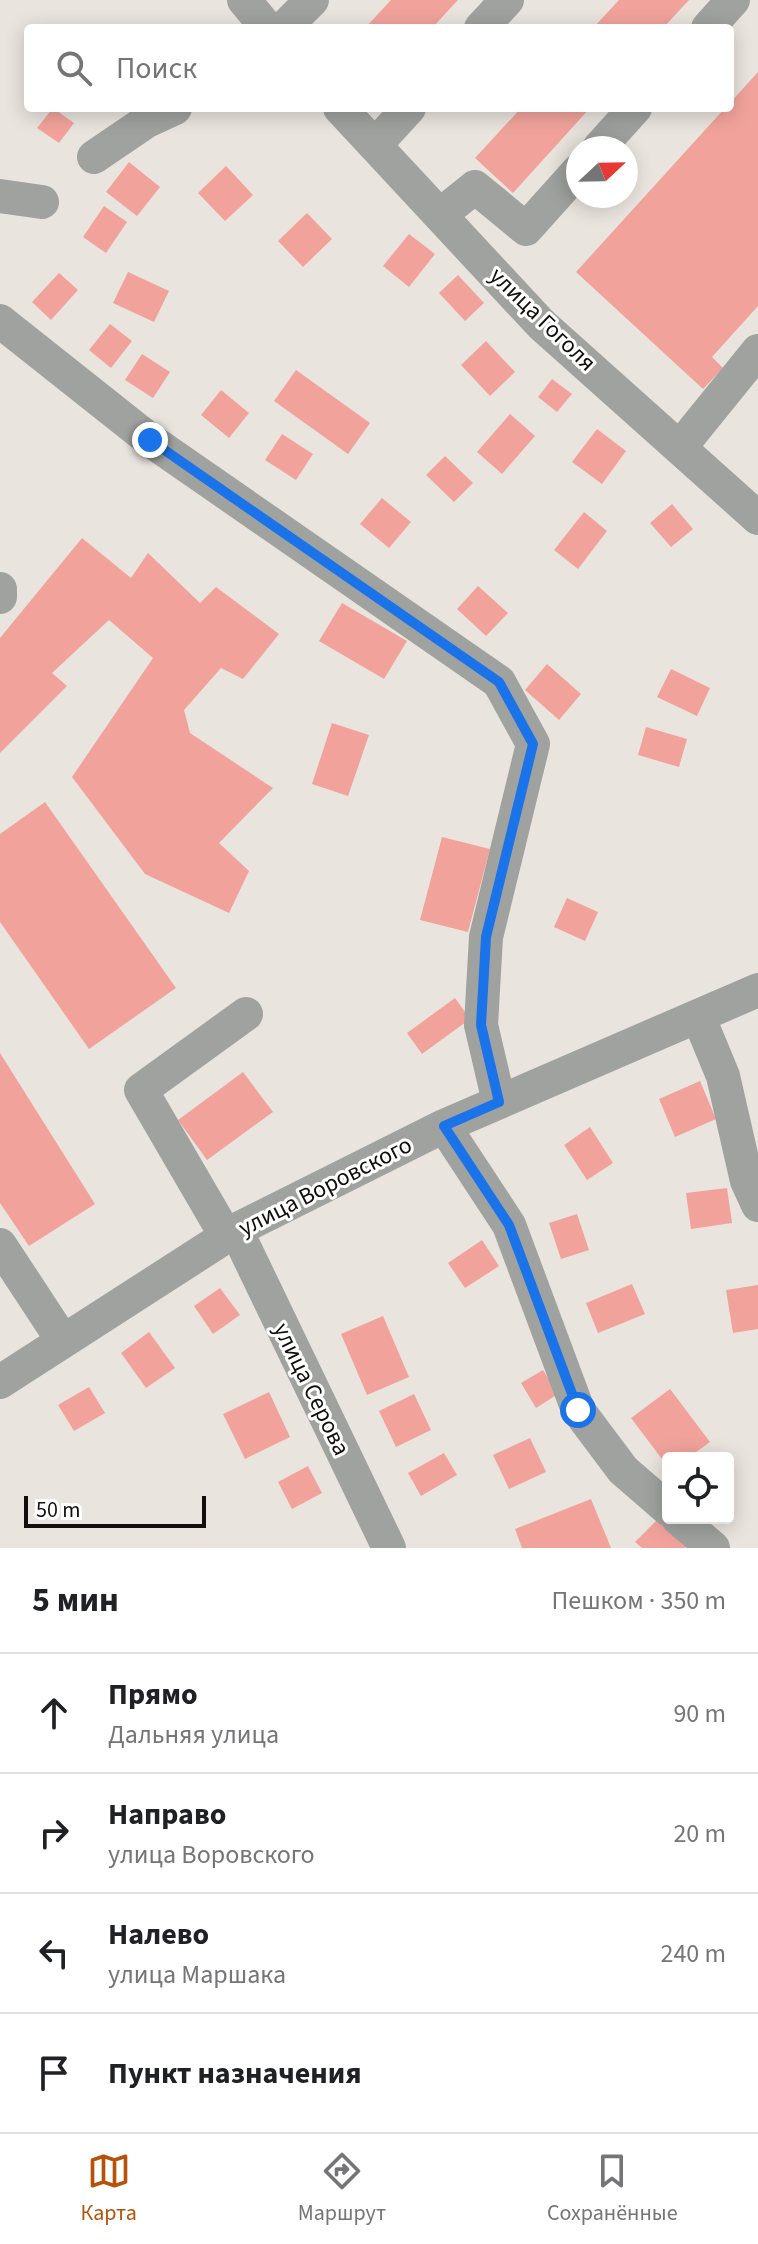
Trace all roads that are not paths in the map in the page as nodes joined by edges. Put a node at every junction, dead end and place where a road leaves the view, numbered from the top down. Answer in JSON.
{"nodes":[{"id":1,"x":244,"y":0,"type":"edge"},
{"id":2,"x":312,"y":0,"type":"edge"},
{"id":3,"x":507,"y":0,"type":"edge"},
{"id":4,"x":733,"y":0,"type":"edge"},
{"id":5,"x":264,"y":24,"type":"edge"},
{"id":6,"x":288,"y":24,"type":"edge"},
{"id":7,"x":485,"y":24,"type":"edge"},
{"id":8,"x":712,"y":24,"type":"edge"},
{"id":9,"x":166,"y":112,"type":"edge"},
{"id":10,"x":344,"y":112,"type":"edge"},
{"id":11,"x":405,"y":112,"type":"edge"},
{"id":12,"x":631,"y":112,"type":"edge"},
{"id":13,"x":610,"y":136,"type":"edge"},
{"id":14,"x":375,"y":145,"type":"junction"},
{"id":15,"x":94,"y":157,"type":"dead end"},
{"id":16,"x":566,"y":184,"type":"edge"},
{"id":17,"x":0,"y":196,"type":"edge"},
{"id":18,"x":42,"y":202,"type":"dead end"},
{"id":19,"x":440,"y":215,"type":"junction"},
{"id":20,"x":0,"y":321,"type":"edge"},
{"id":21,"x":758,"y":351,"type":"edge"},
{"id":22,"x":681,"y":446,"type":"junction"},
{"id":23,"x":758,"y":518,"type":"edge"},
{"id":24,"x":0,"y":589,"type":"edge"},
{"id":25,"x":0,"y":597,"type":"edge"},
{"id":26,"x":758,"y":990,"type":"edge"},
{"id":27,"x":246,"y":1014,"type":"dead end"},
{"id":28,"x":699,"y":1018,"type":"junction"},
{"id":29,"x":499,"y":1102,"type":"junction"},
{"id":30,"x":444,"y":1126,"type":"junction"},
{"id":31,"x":758,"y":1205,"type":"edge"},
{"id":32,"x":231,"y":1233,"type":"junction"},
{"id":33,"x":0,"y":1245,"type":"edge"},
{"id":34,"x":63,"y":1341,"type":"junction"},
{"id":35,"x":0,"y":1382,"type":"edge"},
{"id":36,"x":662,"y":1504,"type":"edge"},
{"id":37,"x":685,"y":1524,"type":"edge"},
{"id":38,"x":389,"y":1548,"type":"edge"},
{"id":39,"x":713,"y":1548,"type":"edge"}],
"edges":[{"from":1,"to":5,"type":"street"},
{"from":2,"to":6,"type":"street"},
{"from":3,"to":7,"type":"street"},
{"from":4,"to":8,"type":"street"},
{"from":9,"to":15,"type":"street"},
{"from":10,"to":14,"type":"street","name":"улица Гоголя"},
{"from":11,"to":14,"type":"street"},
{"from":12,"to":13,"type":"street"},
{"from":14,"to":19,"type":"street","name":"улица Гоголя"},
{"from":16,"to":19,"type":"street"},
{"from":17,"to":18,"type":"street"},
{"from":19,"to":22,"type":"street","name":"улица Гоголя"},
{"from":20,"to":29,"type":"street"},
{"from":21,"to":22,"type":"street"},
{"from":22,"to":23,"type":"street","name":"улица Гоголя"},
{"from":24,"to":25,"type":"street"},
{"from":26,"to":28,"type":"street","name":"улица Воровского"},
{"from":27,"to":32,"type":"street","name":"улица Серова"},
{"from":28,"to":29,"type":"street","name":"улица Воровского"},
{"from":28,"to":31,"type":"street"},
{"from":29,"to":30,"type":"street","name":"улица Воровского"},
{"from":30,"to":32,"type":"street","name":"улица Воровского"},
{"from":30,"to":36,"type":"street"},
{"from":32,"to":34,"type":"street","name":"улица Воровского"},
{"from":32,"to":38,"type":"street","name":"улица Серова"},
{"from":33,"to":34,"type":"street"},
{"from":34,"to":35,"type":"street","name":"улица Воровского"},
{"from":37,"to":39,"type":"street"}]}
